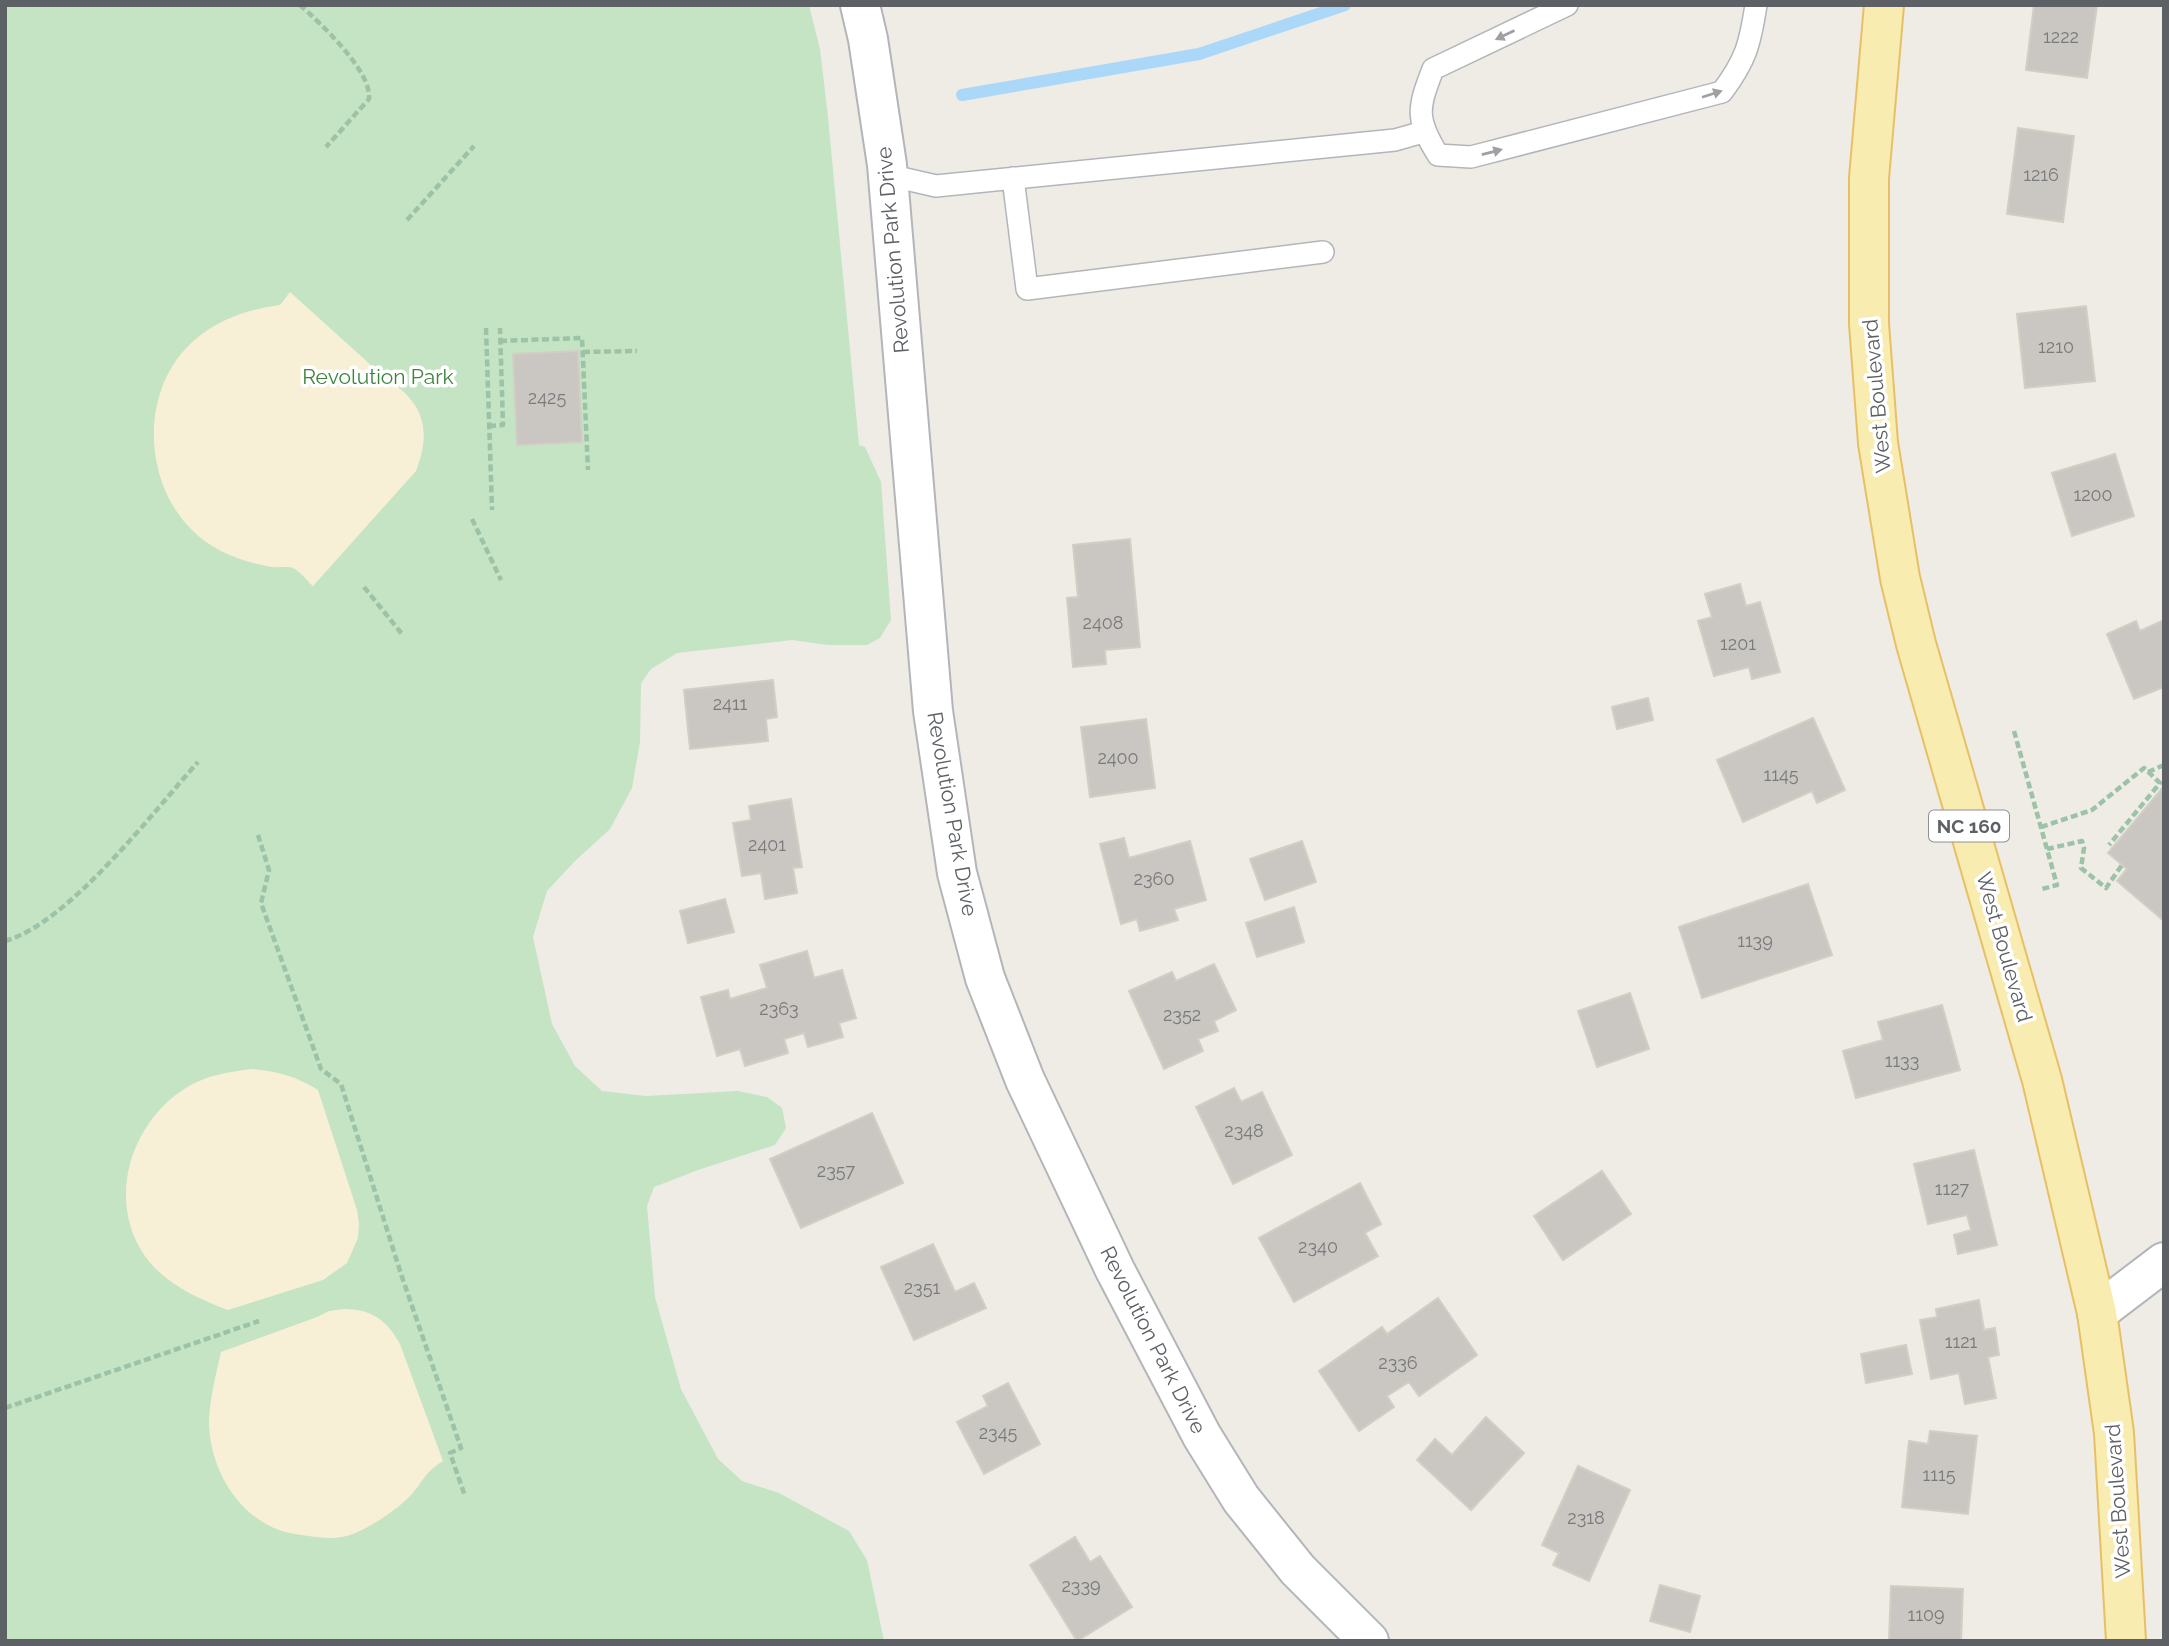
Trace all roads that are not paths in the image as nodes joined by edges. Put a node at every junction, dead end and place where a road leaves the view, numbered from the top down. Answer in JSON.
{"nodes":[{"id":1,"x":860,"y":5,"type":"edge"},
{"id":2,"x":1567,"y":5,"type":"edge"},
{"id":3,"x":1756,"y":5,"type":"edge"},
{"id":4,"x":1884,"y":5,"type":"edge"},
{"id":5,"x":1423,"y":132,"type":"junction"},
{"id":6,"x":888,"y":175,"type":"junction"},
{"id":7,"x":1013,"y":178,"type":"junction"},
{"id":8,"x":1323,"y":252,"type":"dead end"},
{"id":9,"x":2164,"y":1262,"type":"edge"},
{"id":10,"x":2097,"y":1313,"type":"junction"},
{"id":11,"x":1369,"y":1641,"type":"edge"},
{"id":12,"x":2126,"y":1641,"type":"edge"}],
"edges":[{"from":1,"to":6,"type":"street","name":"Revolution Park Drive"},
{"from":2,"to":5,"type":"lane","one_way":true},
{"from":5,"to":3,"type":"lane","one_way":true},
{"from":4,"to":10,"type":"main road","name":"West Boulevard","number":"NC 160"},
{"from":5,"to":7,"type":"lane"},
{"from":6,"to":7,"type":"lane"},
{"from":6,"to":11,"type":"street","name":"Revolution Park Drive"},
{"from":7,"to":8,"type":"lane"},
{"from":9,"to":10,"type":"street"},
{"from":10,"to":12,"type":"main road","name":"West Boulevard","number":"NC 160"}]}
